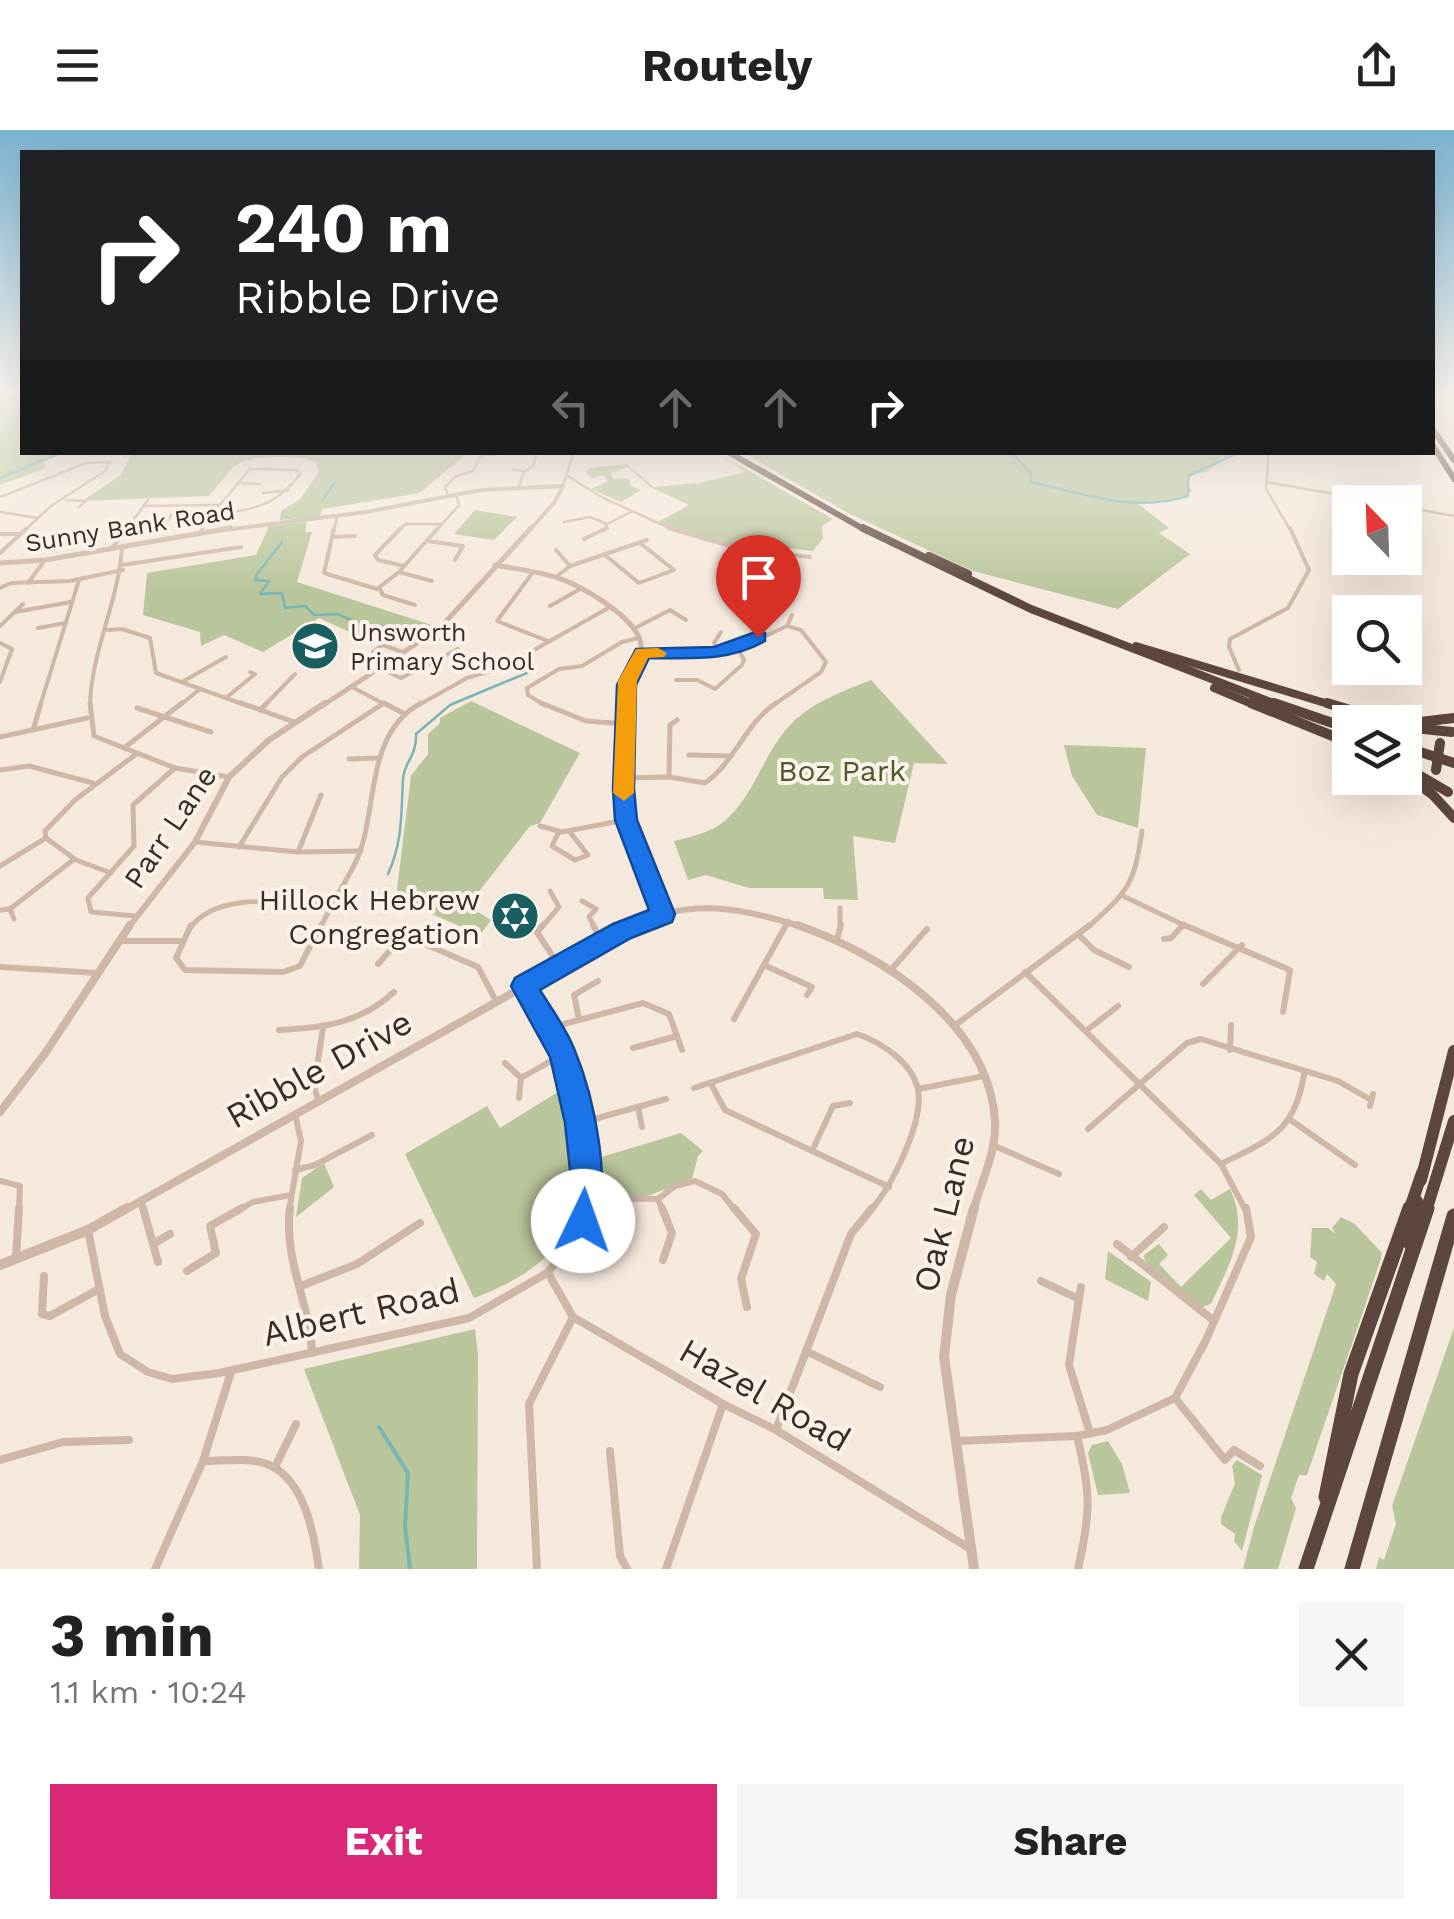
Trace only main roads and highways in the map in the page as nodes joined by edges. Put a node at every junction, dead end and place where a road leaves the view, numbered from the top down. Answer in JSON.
{"nodes":[{"id":1,"x":740,"y":459,"type":"edge"},
{"id":2,"x":750,"y":459,"type":"edge"},
{"id":3,"x":1136,"y":646,"type":"junction"},
{"id":4,"x":1164,"y":664,"type":"junction"},
{"id":5,"x":1309,"y":699,"type":"junction"},
{"id":6,"x":1332,"y":706,"type":"edge"},
{"id":7,"x":1454,"y":718,"type":"edge"},
{"id":8,"x":1332,"y":720,"type":"edge"},
{"id":9,"x":1332,"y":721,"type":"edge"},
{"id":10,"x":1422,"y":729,"type":"edge"},
{"id":11,"x":1453,"y":732,"type":"edge"},
{"id":12,"x":1332,"y":737,"type":"edge"},
{"id":13,"x":1422,"y":751,"type":"edge"},
{"id":14,"x":1454,"y":761,"type":"edge"},
{"id":15,"x":1422,"y":780,"type":"edge"},
{"id":16,"x":1422,"y":786,"type":"edge"},
{"id":17,"x":1452,"y":796,"type":"edge"},
{"id":18,"x":1454,"y":818,"type":"edge"},
{"id":19,"x":1454,"y":1051,"type":"edge"},
{"id":20,"x":1454,"y":1121,"type":"edge"},
{"id":21,"x":1422,"y":1174,"type":"junction"},
{"id":22,"x":1454,"y":1216,"type":"edge"},
{"id":23,"x":1405,"y":1279,"type":"junction"},
{"id":24,"x":1324,"y":1513,"type":"junction"},
{"id":25,"x":1306,"y":1569,"type":"edge"},
{"id":26,"x":1352,"y":1569,"type":"edge"}],
"edges":[{"from":1,"to":4,"type":"highway"},
{"from":2,"to":3,"type":"highway"},
{"from":3,"to":5,"type":"highway"},
{"from":3,"to":8,"type":"highway"},
{"from":4,"to":9,"type":"highway"},
{"from":4,"to":12,"type":"highway"},
{"from":5,"to":6,"type":"highway"},
{"from":5,"to":7,"type":"highway"},
{"from":10,"to":11,"type":"highway"},
{"from":11,"to":17,"type":"highway","bridge":true},
{"from":13,"to":14,"type":"highway"},
{"from":15,"to":17,"type":"highway"},
{"from":16,"to":18,"type":"highway"},
{"from":19,"to":21,"type":"highway"},
{"from":20,"to":23,"type":"highway"},
{"from":21,"to":23,"type":"highway"},
{"from":21,"to":24,"type":"highway"},
{"from":22,"to":26,"type":"highway"},
{"from":23,"to":24,"type":"highway"},
{"from":24,"to":25,"type":"highway"}]}
